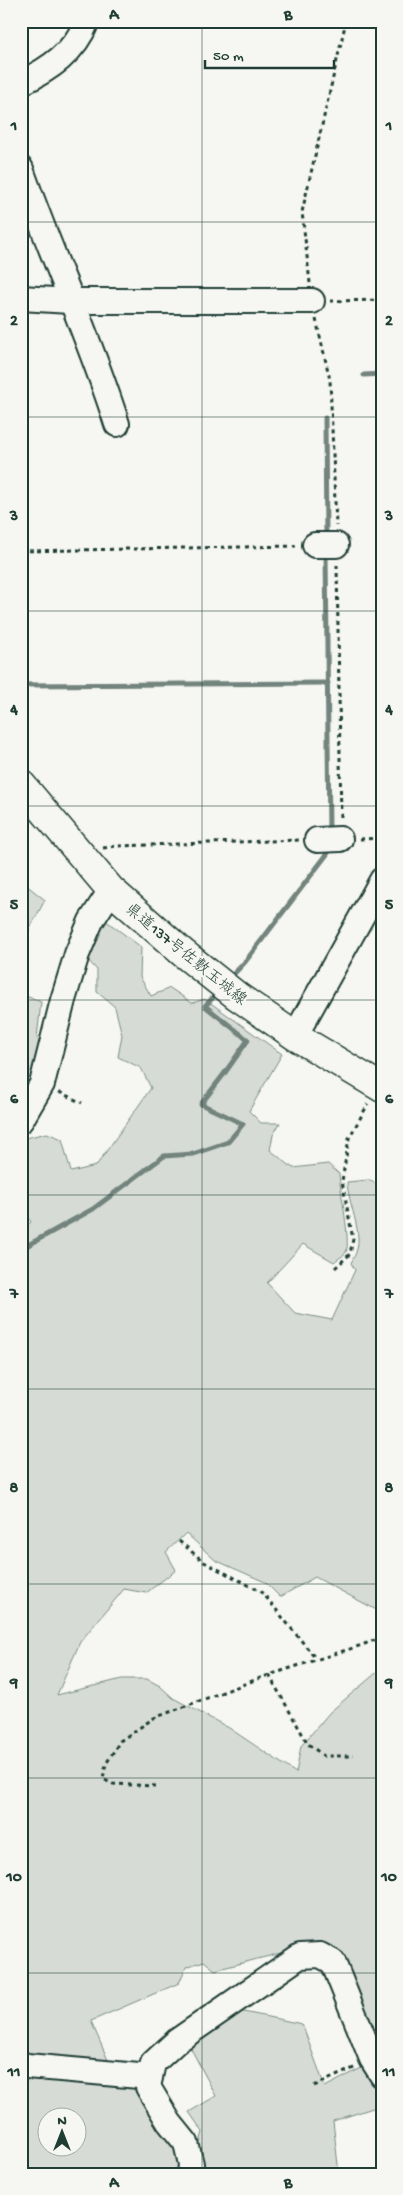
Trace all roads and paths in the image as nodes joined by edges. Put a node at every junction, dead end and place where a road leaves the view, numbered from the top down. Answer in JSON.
{"nodes":[{"id":1,"x":87,"y":21,"type":"edge"},
{"id":2,"x":346,"y":21,"type":"edge"},
{"id":3,"x":21,"y":83,"type":"edge"},
{"id":4,"x":21,"y":169,"type":"edge"},
{"id":5,"x":21,"y":298,"type":"edge"},
{"id":6,"x":382,"y":300,"type":"edge"},
{"id":7,"x":70,"y":301,"type":"junction"},
{"id":8,"x":312,"y":301,"type":"junction"},
{"id":9,"x":116,"y":424,"type":"dead end"},
{"id":10,"x":329,"y":545,"type":"junction"},
{"id":11,"x":21,"y":551,"type":"edge"},
{"id":12,"x":21,"y":784,"type":"edge"},
{"id":13,"x":86,"y":861,"type":"junction"},
{"id":14,"x":382,"y":880,"type":"edge"},
{"id":15,"x":111,"y":890,"type":"junction"},
{"id":16,"x":295,"y":1036,"type":"junction"},
{"id":17,"x":42,"y":1084,"type":"junction"},
{"id":18,"x":380,"y":1087,"type":"edge"},
{"id":19,"x":82,"y":1103,"type":"dead end"},
{"id":20,"x":21,"y":1120,"type":"edge"},
{"id":21,"x":335,"y":1268,"type":"dead end"},
{"id":22,"x":180,"y":1541,"type":"dead end"},
{"id":23,"x":382,"y":1637,"type":"edge"},
{"id":24,"x":316,"y":1660,"type":"junction"},
{"id":25,"x":269,"y":1675,"type":"junction"},
{"id":26,"x":353,"y":1756,"type":"dead end"},
{"id":27,"x":156,"y":1786,"type":"dead end"},
{"id":28,"x":21,"y":2064,"type":"edge"},
{"id":29,"x":377,"y":2067,"type":"edge"},
{"id":30,"x":150,"y":2077,"type":"junction"},
{"id":31,"x":314,"y":2086,"type":"dead end"},
{"id":32,"x":190,"y":2174,"type":"edge"}],
"edges":[{"from":1,"to":3,"type":"street"},
{"from":2,"to":8,"type":"path"},
{"from":4,"to":7,"type":"street"},
{"from":5,"to":7,"type":"street"},
{"from":6,"to":8,"type":"path"},
{"from":7,"to":8,"type":"street"},
{"from":7,"to":9,"type":"street"},
{"from":8,"to":10,"type":"path"},
{"from":10,"to":11,"type":"path"},
{"from":10,"to":13,"type":"path"},
{"from":12,"to":13,"type":"main road","name":"県道137号佐敷玉城線"},
{"from":13,"to":15,"type":"main road","name":"県道137号佐敷玉城線"},
{"from":14,"to":16,"type":"street"},
{"from":15,"to":16,"type":"main road","name":"県道137号佐敷玉城線"},
{"from":15,"to":17,"type":"street"},
{"from":16,"to":18,"type":"main road","name":"県道137号佐敷玉城線"},
{"from":17,"to":19,"type":"path"},
{"from":17,"to":20,"type":"street"},
{"from":18,"to":21,"type":"path"},
{"from":22,"to":24,"type":"path"},
{"from":23,"to":24,"type":"path"},
{"from":24,"to":25,"type":"path"},
{"from":25,"to":26,"type":"path"},
{"from":25,"to":27,"type":"path"},
{"from":28,"to":30,"type":"street"},
{"from":29,"to":30,"type":"street"},
{"from":29,"to":31,"type":"path"},
{"from":30,"to":32,"type":"street"}]}
